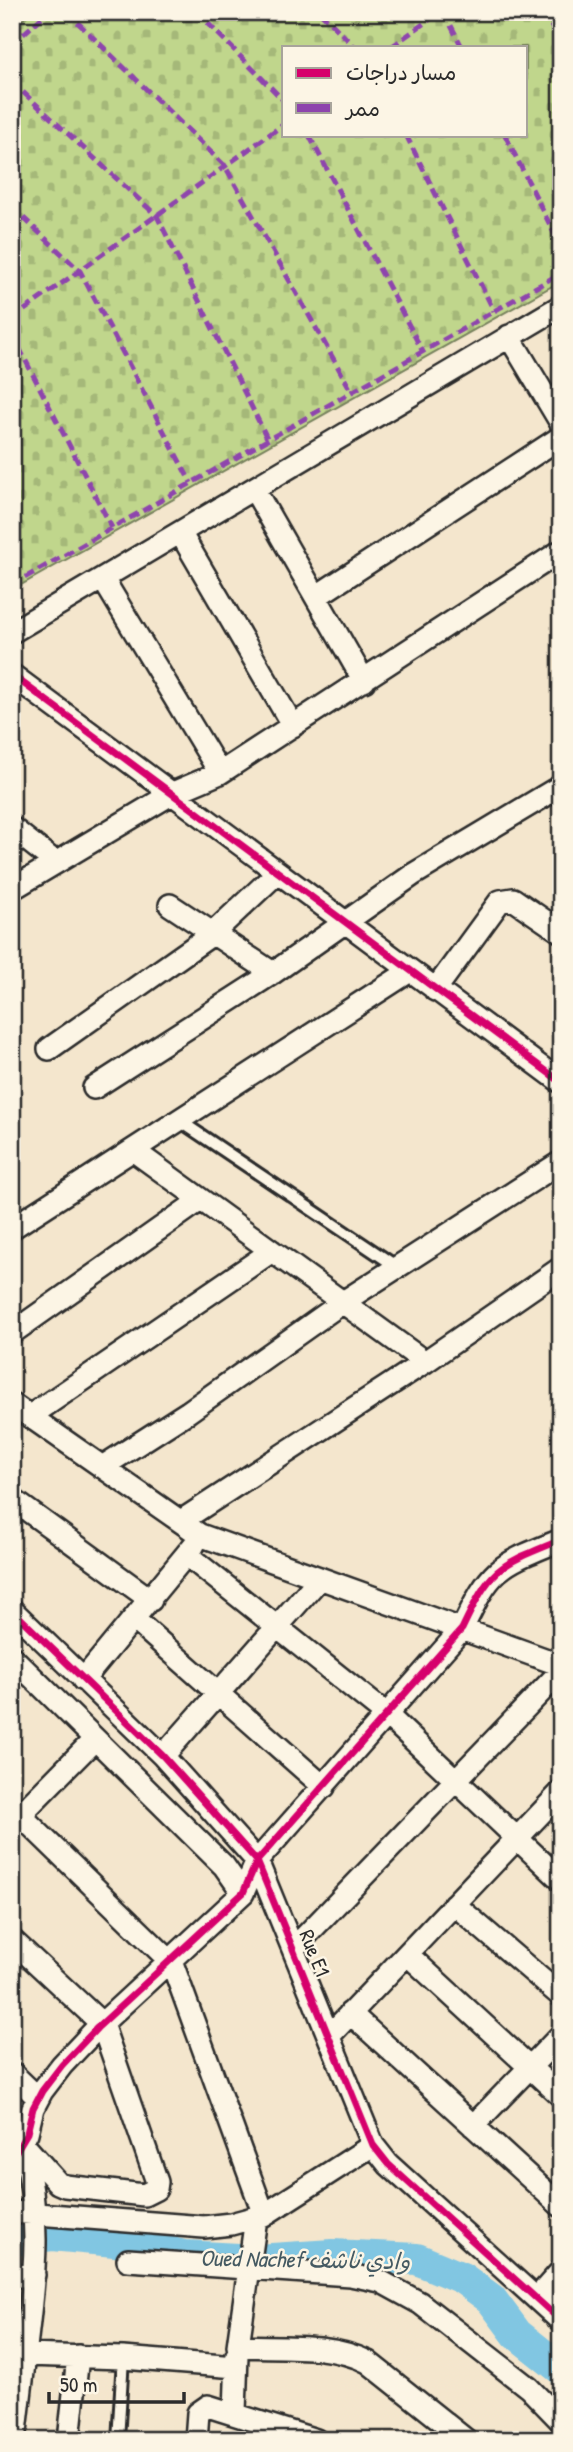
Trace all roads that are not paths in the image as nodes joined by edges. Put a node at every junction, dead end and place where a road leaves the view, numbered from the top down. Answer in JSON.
{"nodes":[{"id":1,"x":561,"y":306,"type":"edge"},
{"id":2,"x":509,"y":336,"type":"junction"},
{"id":3,"x":561,"y":423,"type":"edge"},
{"id":4,"x":561,"y":437,"type":"edge"},
{"id":5,"x":254,"y":489,"type":"junction"},
{"id":6,"x":181,"y":534,"type":"junction"},
{"id":7,"x":561,"y":551,"type":"edge"},
{"id":8,"x":103,"y":579,"type":"junction"},
{"id":9,"x":317,"y":596,"type":"junction"},
{"id":10,"x":12,"y":632,"type":"edge"},
{"id":11,"x":12,"y":675,"type":"edge"},
{"id":12,"x":364,"y":681,"type":"junction"},
{"id":13,"x":293,"y":726,"type":"junction"},
{"id":14,"x":220,"y":773,"type":"junction"},
{"id":15,"x":561,"y":786,"type":"edge"},
{"id":16,"x":173,"y":793,"type":"junction"},
{"id":17,"x":12,"y":828,"type":"edge"},
{"id":18,"x":55,"y":862,"type":"junction"},
{"id":19,"x":278,"y":873,"type":"junction"},
{"id":20,"x":12,"y":889,"type":"edge"},
{"id":21,"x":170,"y":905,"type":"dead end"},
{"id":22,"x":349,"y":922,"type":"junction"},
{"id":23,"x":561,"y":932,"type":"edge"},
{"id":24,"x":211,"y":935,"type":"junction"},
{"id":25,"x":410,"y":971,"type":"junction"},
{"id":26,"x":273,"y":973,"type":"junction"},
{"id":27,"x":435,"y":990,"type":"junction"},
{"id":28,"x":50,"y":1049,"type":"dead end"},
{"id":29,"x":561,"y":1082,"type":"edge"},
{"id":30,"x":94,"y":1088,"type":"dead end"},
{"id":31,"x":180,"y":1121,"type":"junction"},
{"id":32,"x":134,"y":1151,"type":"junction"},
{"id":33,"x":561,"y":1162,"type":"edge"},
{"id":34,"x":199,"y":1201,"type":"junction"},
{"id":35,"x":12,"y":1228,"type":"edge"},
{"id":36,"x":272,"y":1251,"type":"junction"},
{"id":37,"x":397,"y":1267,"type":"junction"},
{"id":38,"x":561,"y":1268,"type":"edge"},
{"id":39,"x":343,"y":1302,"type":"junction"},
{"id":40,"x":12,"y":1333,"type":"edge"},
{"id":41,"x":425,"y":1362,"type":"junction"},
{"id":42,"x":12,"y":1404,"type":"edge"},
{"id":43,"x":30,"y":1416,"type":"junction"},
{"id":44,"x":102,"y":1467,"type":"junction"},
{"id":45,"x":12,"y":1499,"type":"edge"},
{"id":46,"x":181,"y":1521,"type":"junction"},
{"id":47,"x":200,"y":1535,"type":"junction"},
{"id":48,"x":561,"y":1539,"type":"edge"},
{"id":49,"x":187,"y":1555,"type":"junction"},
{"id":50,"x":320,"y":1578,"type":"junction"},
{"id":51,"x":151,"y":1600,"type":"junction"},
{"id":52,"x":12,"y":1610,"type":"edge"},
{"id":53,"x":135,"y":1620,"type":"junction"},
{"id":54,"x":276,"y":1628,"type":"junction"},
{"id":55,"x":462,"y":1629,"type":"junction"},
{"id":56,"x":12,"y":1657,"type":"edge"},
{"id":57,"x":561,"y":1665,"type":"edge"},
{"id":58,"x":561,"y":1671,"type":"edge"},
{"id":59,"x":83,"y":1680,"type":"junction"},
{"id":60,"x":218,"y":1691,"type":"junction"},
{"id":61,"x":387,"y":1715,"type":"junction"},
{"id":62,"x":95,"y":1739,"type":"junction"},
{"id":63,"x":163,"y":1756,"type":"junction"},
{"id":64,"x":454,"y":1779,"type":"junction"},
{"id":65,"x":324,"y":1787,"type":"junction"},
{"id":66,"x":561,"y":1792,"type":"edge"},
{"id":67,"x":15,"y":1815,"type":"edge"},
{"id":68,"x":516,"y":1839,"type":"junction"},
{"id":69,"x":257,"y":1861,"type":"junction"},
{"id":70,"x":561,"y":1880,"type":"edge"},
{"id":71,"x":243,"y":1893,"type":"junction"},
{"id":72,"x":454,"y":1904,"type":"junction"},
{"id":73,"x":12,"y":1940,"type":"edge"},
{"id":74,"x":294,"y":1948,"type":"junction"},
{"id":75,"x":407,"y":1954,"type":"junction"},
{"id":76,"x":172,"y":1963,"type":"junction"},
{"id":77,"x":561,"y":1996,"type":"edge"},
{"id":78,"x":351,"y":2013,"type":"junction"},
{"id":79,"x":102,"y":2024,"type":"junction"},
{"id":80,"x":330,"y":2035,"type":"junction"},
{"id":81,"x":561,"y":2035,"type":"edge"},
{"id":82,"x":529,"y":2068,"type":"junction"},
{"id":83,"x":12,"y":2073,"type":"edge"},
{"id":84,"x":561,"y":2096,"type":"edge"},
{"id":85,"x":38,"y":2098,"type":"junction"},
{"id":86,"x":473,"y":2126,"type":"junction"},
{"id":87,"x":373,"y":2146,"type":"junction"},
{"id":88,"x":17,"y":2150,"type":"edge"},
{"id":89,"x":561,"y":2206,"type":"edge"},
{"id":90,"x":12,"y":2212,"type":"edge"},
{"id":91,"x":36,"y":2213,"type":"junction"},
{"id":92,"x":260,"y":2217,"type":"junction"},
{"id":93,"x":128,"y":2260,"type":"dead end"},
{"id":94,"x":247,"y":2269,"type":"junction"},
{"id":95,"x":561,"y":2271,"type":"edge"},
{"id":96,"x":34,"y":2274,"type":"junction"},
{"id":97,"x":12,"y":2276,"type":"edge"},
{"id":98,"x":537,"y":2298,"type":"junction"},
{"id":99,"x":561,"y":2321,"type":"edge"},
{"id":100,"x":25,"y":2355,"type":"junction"},
{"id":101,"x":78,"y":2356,"type":"junction"},
{"id":102,"x":237,"y":2356,"type":"junction"},
{"id":103,"x":123,"y":2358,"type":"junction"},
{"id":104,"x":235,"y":2412,"type":"junction"},
{"id":105,"x":561,"y":2421,"type":"edge"},
{"id":106,"x":15,"y":2440,"type":"edge"},
{"id":107,"x":69,"y":2440,"type":"edge"},
{"id":108,"x":118,"y":2440,"type":"edge"},
{"id":109,"x":195,"y":2440,"type":"edge"},
{"id":110,"x":316,"y":2440,"type":"edge"},
{"id":111,"x":466,"y":2440,"type":"edge"}],
"edges":[{"from":1,"to":2,"type":"street"},
{"from":2,"to":3,"type":"street"},
{"from":2,"to":5,"type":"street"},
{"from":4,"to":9,"type":"street"},
{"from":5,"to":6,"type":"street"},
{"from":5,"to":9,"type":"street"},
{"from":6,"to":8,"type":"street"},
{"from":6,"to":13,"type":"street"},
{"from":7,"to":12,"type":"street"},
{"from":8,"to":10,"type":"street"},
{"from":8,"to":14,"type":"street"},
{"from":9,"to":12,"type":"street"},
{"from":11,"to":16,"type":"street"},
{"from":12,"to":13,"type":"street"},
{"from":13,"to":14,"type":"street"},
{"from":14,"to":16,"type":"street"},
{"from":15,"to":22,"type":"street"},
{"from":16,"to":18,"type":"street"},
{"from":16,"to":19,"type":"street"},
{"from":17,"to":18,"type":"street"},
{"from":18,"to":20,"type":"street"},
{"from":19,"to":22,"type":"street"},
{"from":19,"to":24,"type":"street"},
{"from":21,"to":24,"type":"street"},
{"from":22,"to":25,"type":"street"},
{"from":22,"to":26,"type":"street"},
{"from":23,"to":27,"type":"street"},
{"from":24,"to":26,"type":"street"},
{"from":24,"to":28,"type":"street"},
{"from":25,"to":27,"type":"street"},
{"from":25,"to":31,"type":"street"},
{"from":26,"to":30,"type":"street"},
{"from":27,"to":29,"type":"street"},
{"from":31,"to":32,"type":"street"},
{"from":31,"to":37,"type":"lane"},
{"from":32,"to":34,"type":"street"},
{"from":32,"to":35,"type":"street"},
{"from":33,"to":37,"type":"street"},
{"from":34,"to":36,"type":"street"},
{"from":34,"to":40,"type":"street"},
{"from":36,"to":39,"type":"street"},
{"from":36,"to":43,"type":"street"},
{"from":37,"to":39,"type":"street"},
{"from":38,"to":41,"type":"street"},
{"from":39,"to":41,"type":"street"},
{"from":39,"to":44,"type":"street"},
{"from":41,"to":46,"type":"street"},
{"from":42,"to":43,"type":"street"},
{"from":43,"to":44,"type":"street"},
{"from":44,"to":46,"type":"street"},
{"from":45,"to":51,"type":"street"},
{"from":46,"to":47,"type":"street"},
{"from":47,"to":49,"type":"street"},
{"from":47,"to":50,"type":"street"},
{"from":48,"to":55,"type":"street"},
{"from":49,"to":51,"type":"street"},
{"from":49,"to":54,"type":"street"},
{"from":50,"to":54,"type":"street"},
{"from":50,"to":55,"type":"street"},
{"from":51,"to":53,"type":"street"},
{"from":52,"to":59,"type":"street","name":"Rue E1"},
{"from":53,"to":59,"type":"street"},
{"from":53,"to":60,"type":"street"},
{"from":54,"to":60,"type":"street"},
{"from":54,"to":61,"type":"street"},
{"from":55,"to":57,"type":"street"},
{"from":55,"to":61,"type":"street"},
{"from":56,"to":62,"type":"street"},
{"from":58,"to":64,"type":"street"},
{"from":59,"to":63,"type":"street","name":"Rue E1"},
{"from":60,"to":63,"type":"street"},
{"from":60,"to":65,"type":"street"},
{"from":61,"to":64,"type":"street"},
{"from":61,"to":65,"type":"street"},
{"from":62,"to":67,"type":"street"},
{"from":62,"to":71,"type":"street"},
{"from":63,"to":69,"type":"street","name":"Rue E1"},
{"from":64,"to":68,"type":"street"},
{"from":64,"to":74,"type":"street"},
{"from":65,"to":69,"type":"street"},
{"from":66,"to":68,"type":"street"},
{"from":67,"to":76,"type":"street"},
{"from":68,"to":70,"type":"street"},
{"from":68,"to":72,"type":"street"},
{"from":69,"to":71,"type":"street"},
{"from":69,"to":74,"type":"street","name":"Rue E1"},
{"from":71,"to":76,"type":"street"},
{"from":72,"to":75,"type":"street"},
{"from":72,"to":77,"type":"street"},
{"from":73,"to":79,"type":"street"},
{"from":74,"to":80,"type":"street","name":"Rue E1"},
{"from":75,"to":78,"type":"street"},
{"from":75,"to":82,"type":"street"},
{"from":76,"to":79,"type":"street"},
{"from":76,"to":92,"type":"street"},
{"from":78,"to":80,"type":"street"},
{"from":78,"to":86,"type":"street"},
{"from":79,"to":85,"type":"street"},
{"from":79,"to":88,"type":"street"},
{"from":80,"to":87,"type":"street","name":"Rue E1"},
{"from":81,"to":82,"type":"street"},
{"from":82,"to":84,"type":"street"},
{"from":82,"to":86,"type":"street"},
{"from":83,"to":85,"type":"street"},
{"from":85,"to":88,"type":"street"},
{"from":86,"to":89,"type":"street"},
{"from":87,"to":92,"type":"street"},
{"from":87,"to":98,"type":"street","name":"Rue E1"},
{"from":88,"to":91,"type":"street"},
{"from":90,"to":91,"type":"street"},
{"from":91,"to":92,"type":"street"},
{"from":91,"to":96,"type":"street"},
{"from":92,"to":94,"type":"street"},
{"from":93,"to":94,"type":"street"},
{"from":94,"to":102,"type":"street"},
{"from":94,"to":105,"type":"street"},
{"from":95,"to":98,"type":"street"},
{"from":96,"to":97,"type":"street"},
{"from":96,"to":100,"type":"street"},
{"from":98,"to":99,"type":"street","name":"Rue E1"},
{"from":100,"to":101,"type":"street"},
{"from":100,"to":106,"type":"street"},
{"from":101,"to":103,"type":"street"},
{"from":101,"to":107,"type":"street"},
{"from":102,"to":103,"type":"street"},
{"from":102,"to":104,"type":"street"},
{"from":102,"to":111,"type":"street"},
{"from":103,"to":108,"type":"lane"},
{"from":104,"to":109,"type":"street"},
{"from":104,"to":110,"type":"street"}]}
